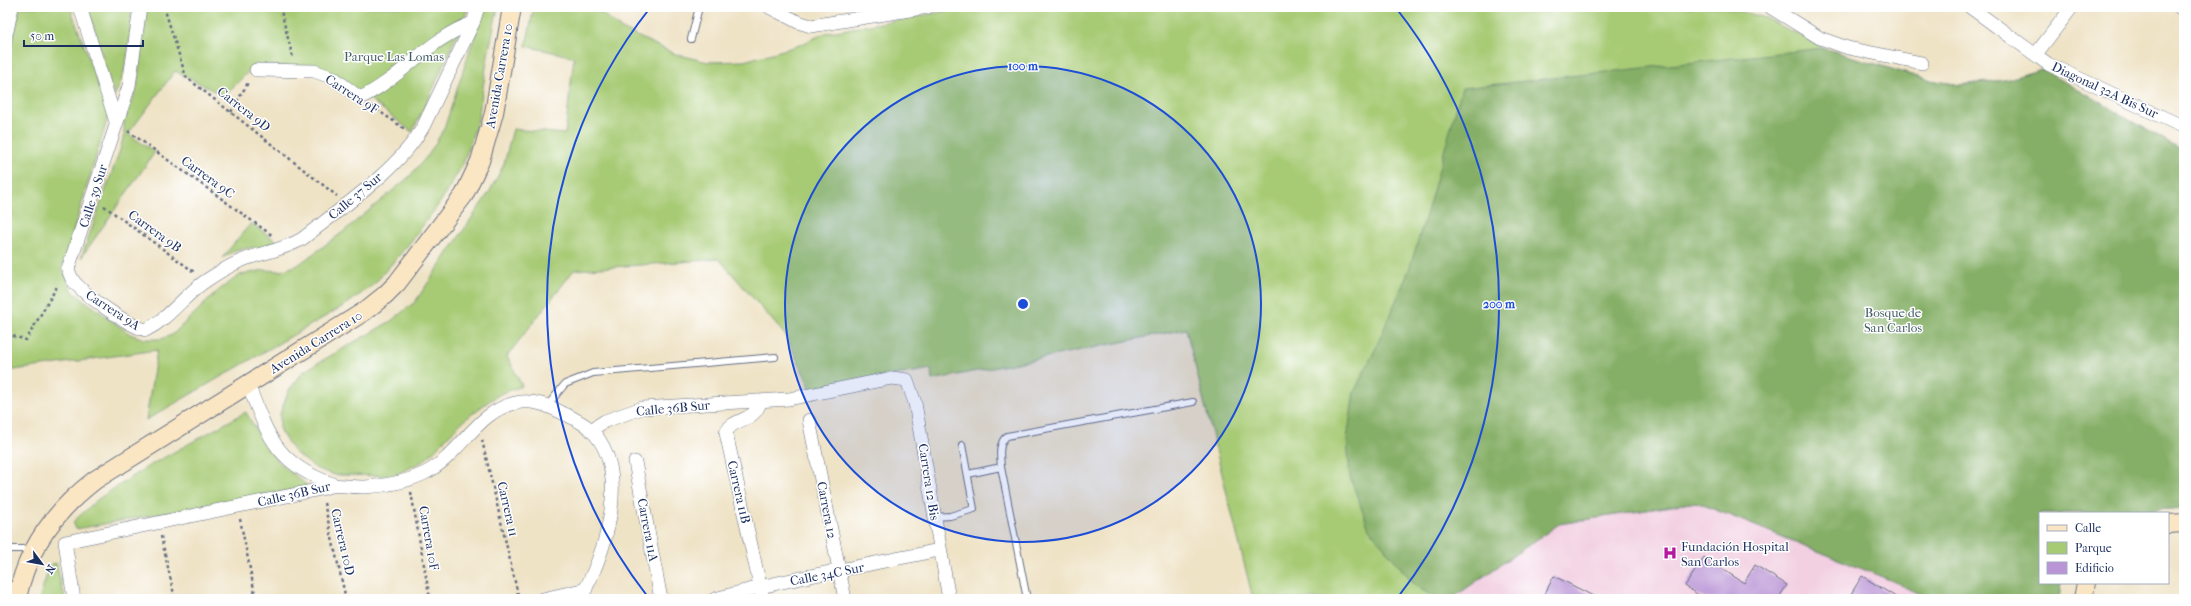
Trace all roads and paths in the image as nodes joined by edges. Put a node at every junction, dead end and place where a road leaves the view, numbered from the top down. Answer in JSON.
{"nodes":[{"id":1,"x":12,"y":7,"type":"edge"},
{"id":2,"x":80,"y":7,"type":"edge"},
{"id":3,"x":140,"y":7,"type":"edge"},
{"id":4,"x":164,"y":7,"type":"edge"},
{"id":5,"x":280,"y":7,"type":"edge"},
{"id":6,"x":478,"y":7,"type":"edge"},
{"id":7,"x":512,"y":7,"type":"edge"},
{"id":8,"x":699,"y":7,"type":"edge"},
{"id":9,"x":768,"y":7,"type":"edge"},
{"id":10,"x":928,"y":7,"type":"edge"},
{"id":11,"x":1770,"y":7,"type":"edge"},
{"id":12,"x":1970,"y":7,"type":"edge"},
{"id":13,"x":2072,"y":7,"type":"edge"},
{"id":14,"x":2179,"y":7,"type":"edge"},
{"id":15,"x":2184,"y":10,"type":"edge"},
{"id":16,"x":1787,"y":12,"type":"edge"},
{"id":17,"x":473,"y":23,"type":"junction"},
{"id":18,"x":7,"y":31,"type":"edge"},
{"id":19,"x":691,"y":39,"type":"dead end"},
{"id":20,"x":2036,"y":54,"type":"junction"},
{"id":21,"x":1922,"y":63,"type":"dead end"},
{"id":22,"x":256,"y":70,"type":"joint"},
{"id":23,"x":296,"y":70,"type":"junction"},
{"id":24,"x":360,"y":98,"type":"junction"},
{"id":25,"x":231,"y":112,"type":"junction"},
{"id":26,"x":116,"y":122,"type":"junction"},
{"id":27,"x":2184,"y":127,"type":"edge"},
{"id":28,"x":417,"y":138,"type":"junction"},
{"id":29,"x":93,"y":198,"type":"junction"},
{"id":30,"x":347,"y":203,"type":"junction"},
{"id":31,"x":288,"y":247,"type":"junction"},
{"id":32,"x":68,"y":269,"type":"junction"},
{"id":33,"x":205,"y":280,"type":"junction"},
{"id":34,"x":165,"y":317,"type":"joint"},
{"id":35,"x":7,"y":334,"type":"edge"},
{"id":36,"x":775,"y":357,"type":"dead end"},
{"id":37,"x":892,"y":378,"type":"joint"},
{"id":38,"x":248,"y":384,"type":"junction"},
{"id":39,"x":760,"y":402,"type":"junction"},
{"id":40,"x":1193,"y":402,"type":"dead end"},
{"id":41,"x":547,"y":406,"type":"junction"},
{"id":42,"x":809,"y":420,"type":"dead end"},
{"id":43,"x":479,"y":424,"type":"junction"},
{"id":44,"x":591,"y":430,"type":"junction"},
{"id":45,"x":962,"y":445,"type":"dead end"},
{"id":46,"x":635,"y":462,"type":"dead end"},
{"id":47,"x":1001,"y":467,"type":"junction"},
{"id":48,"x":968,"y":474,"type":"junction"},
{"id":49,"x":408,"y":480,"type":"junction"},
{"id":50,"x":327,"y":486,"type":"junction"},
{"id":51,"x":237,"y":506,"type":"junction"},
{"id":52,"x":934,"y":517,"type":"junction"},
{"id":53,"x":158,"y":522,"type":"junction"},
{"id":54,"x":2184,"y":523,"type":"edge"},
{"id":55,"x":2169,"y":524,"type":"edge"},
{"id":56,"x":35,"y":548,"type":"junction"},
{"id":57,"x":7,"y":549,"type":"edge"},
{"id":58,"x":939,"y":550,"type":"junction"},
{"id":59,"x":840,"y":572,"type":"junction"},
{"id":60,"x":2086,"y":584,"type":"edge"},
{"id":61,"x":761,"y":586,"type":"junction"},
{"id":62,"x":583,"y":594,"type":"edge"},
{"id":63,"x":17,"y":599,"type":"edge"},
{"id":64,"x":74,"y":599,"type":"edge"},
{"id":65,"x":175,"y":599,"type":"edge"},
{"id":66,"x":256,"y":599,"type":"edge"},
{"id":67,"x":346,"y":599,"type":"edge"},
{"id":68,"x":430,"y":599,"type":"edge"},
{"id":69,"x":519,"y":599,"type":"edge"},
{"id":70,"x":543,"y":599,"type":"edge"},
{"id":71,"x":662,"y":599,"type":"edge"},
{"id":72,"x":715,"y":599,"type":"edge"},
{"id":73,"x":763,"y":599,"type":"edge"},
{"id":74,"x":845,"y":599,"type":"edge"},
{"id":75,"x":949,"y":599,"type":"edge"},
{"id":76,"x":1027,"y":599,"type":"edge"},
{"id":77,"x":2083,"y":599,"type":"edge"}],
"edges":[{"from":1,"to":18,"type":"street"},
{"from":2,"to":26,"type":"street"},
{"from":3,"to":26,"type":"street","name":"Calle 39 Sur"},
{"from":4,"to":25,"type":"path","name":"Carrera 9D"},
{"from":5,"to":23,"type":"path"},
{"from":6,"to":17,"type":"street","name":"Calle 37 Sur"},
{"from":7,"to":38,"type":"main road","name":"Avenida Carrera 10"},
{"from":8,"to":19,"type":"lane"},
{"from":9,"to":10,"type":"street"},
{"from":11,"to":16,"type":"street"},
{"from":12,"to":20,"type":"street","name":"Diagonal 32A Bis Sur"},
{"from":13,"to":20,"type":"street"},
{"from":14,"to":15,"type":"street"},
{"from":16,"to":21,"type":"street"},
{"from":17,"to":24,"type":"street"},
{"from":17,"to":28,"type":"street","name":"Calle 37 Sur"},
{"from":20,"to":27,"type":"street","name":"Diagonal 32A Bis Sur"},
{"from":22,"to":23,"type":"street","name":"Carrera 9F"},
{"from":22,"to":25,"type":"path"},
{"from":23,"to":24,"type":"street","name":"Carrera 9F"},
{"from":24,"to":28,"type":"path","name":"Carrera 9F"},
{"from":25,"to":30,"type":"path","name":"Carrera 9D"},
{"from":26,"to":29,"type":"street","name":"Calle 39 Sur"},
{"from":26,"to":31,"type":"path","name":"Carrera 9C"},
{"from":28,"to":30,"type":"street","name":"Calle 37 Sur"},
{"from":29,"to":32,"type":"street","name":"Calle 39 Sur"},
{"from":29,"to":33,"type":"path","name":"Carrera 9B"},
{"from":30,"to":31,"type":"street","name":"Calle 37 Sur"},
{"from":31,"to":33,"type":"street","name":"Calle 37 Sur"},
{"from":32,"to":34,"type":"street","name":"Carrera 9A"},
{"from":32,"to":35,"type":"path"},
{"from":33,"to":34,"type":"street","name":"Calle 37 Sur"},
{"from":36,"to":41,"type":"lane"},
{"from":37,"to":39,"type":"street","name":"Calle 36B Sur"},
{"from":37,"to":52,"type":"street","name":"Carrera 12 Bis"},
{"from":38,"to":50,"type":"street"},
{"from":38,"to":56,"type":"main road","name":"Avenida Carrera 10"},
{"from":39,"to":44,"type":"street","name":"Calle 36B Sur"},
{"from":39,"to":61,"type":"street","name":"Carrera 11B"},
{"from":40,"to":47,"type":"lane"},
{"from":41,"to":43,"type":"street","name":"Calle 36B Sur"},
{"from":41,"to":44,"type":"street","name":"Calle 36B Sur"},
{"from":42,"to":59,"type":"street","name":"Carrera 12"},
{"from":43,"to":49,"type":"street","name":"Calle 36B Sur"},
{"from":43,"to":69,"type":"path","name":"Carrera 11"},
{"from":44,"to":62,"type":"street"},
{"from":45,"to":48,"type":"lane"},
{"from":46,"to":71,"type":"street","name":"Carrera 11A"},
{"from":47,"to":48,"type":"lane"},
{"from":47,"to":76,"type":"lane"},
{"from":48,"to":52,"type":"lane"},
{"from":49,"to":50,"type":"street","name":"Calle 36B Sur"},
{"from":49,"to":68,"type":"path","name":"Carrera 10F"},
{"from":50,"to":51,"type":"street","name":"Calle 36B Sur"},
{"from":50,"to":67,"type":"path","name":"Carrera 10D"},
{"from":51,"to":53,"type":"street","name":"Calle 36B Sur"},
{"from":51,"to":66,"type":"path"},
{"from":52,"to":58,"type":"street","name":"Carrera 12 Bis"},
{"from":53,"to":64,"type":"street","name":"Calle 36B Sur"},
{"from":53,"to":65,"type":"path"},
{"from":54,"to":55,"type":"main road"},
{"from":56,"to":57,"type":"lane"},
{"from":56,"to":63,"type":"main road","name":"Avenida Carrera 10"},
{"from":58,"to":59,"type":"street","name":"Calle 34C Sur"},
{"from":58,"to":75,"type":"street","name":"Carrera 12 Bis"},
{"from":59,"to":61,"type":"street","name":"Calle 34C Sur"},
{"from":59,"to":74,"type":"street","name":"Carrera 12"},
{"from":60,"to":77,"type":"main road"},
{"from":61,"to":72,"type":"street","name":"Calle 34C Sur"},
{"from":61,"to":73,"type":"street","name":"Carrera 11B"},
{"from":62,"to":70,"type":"street"}]}
